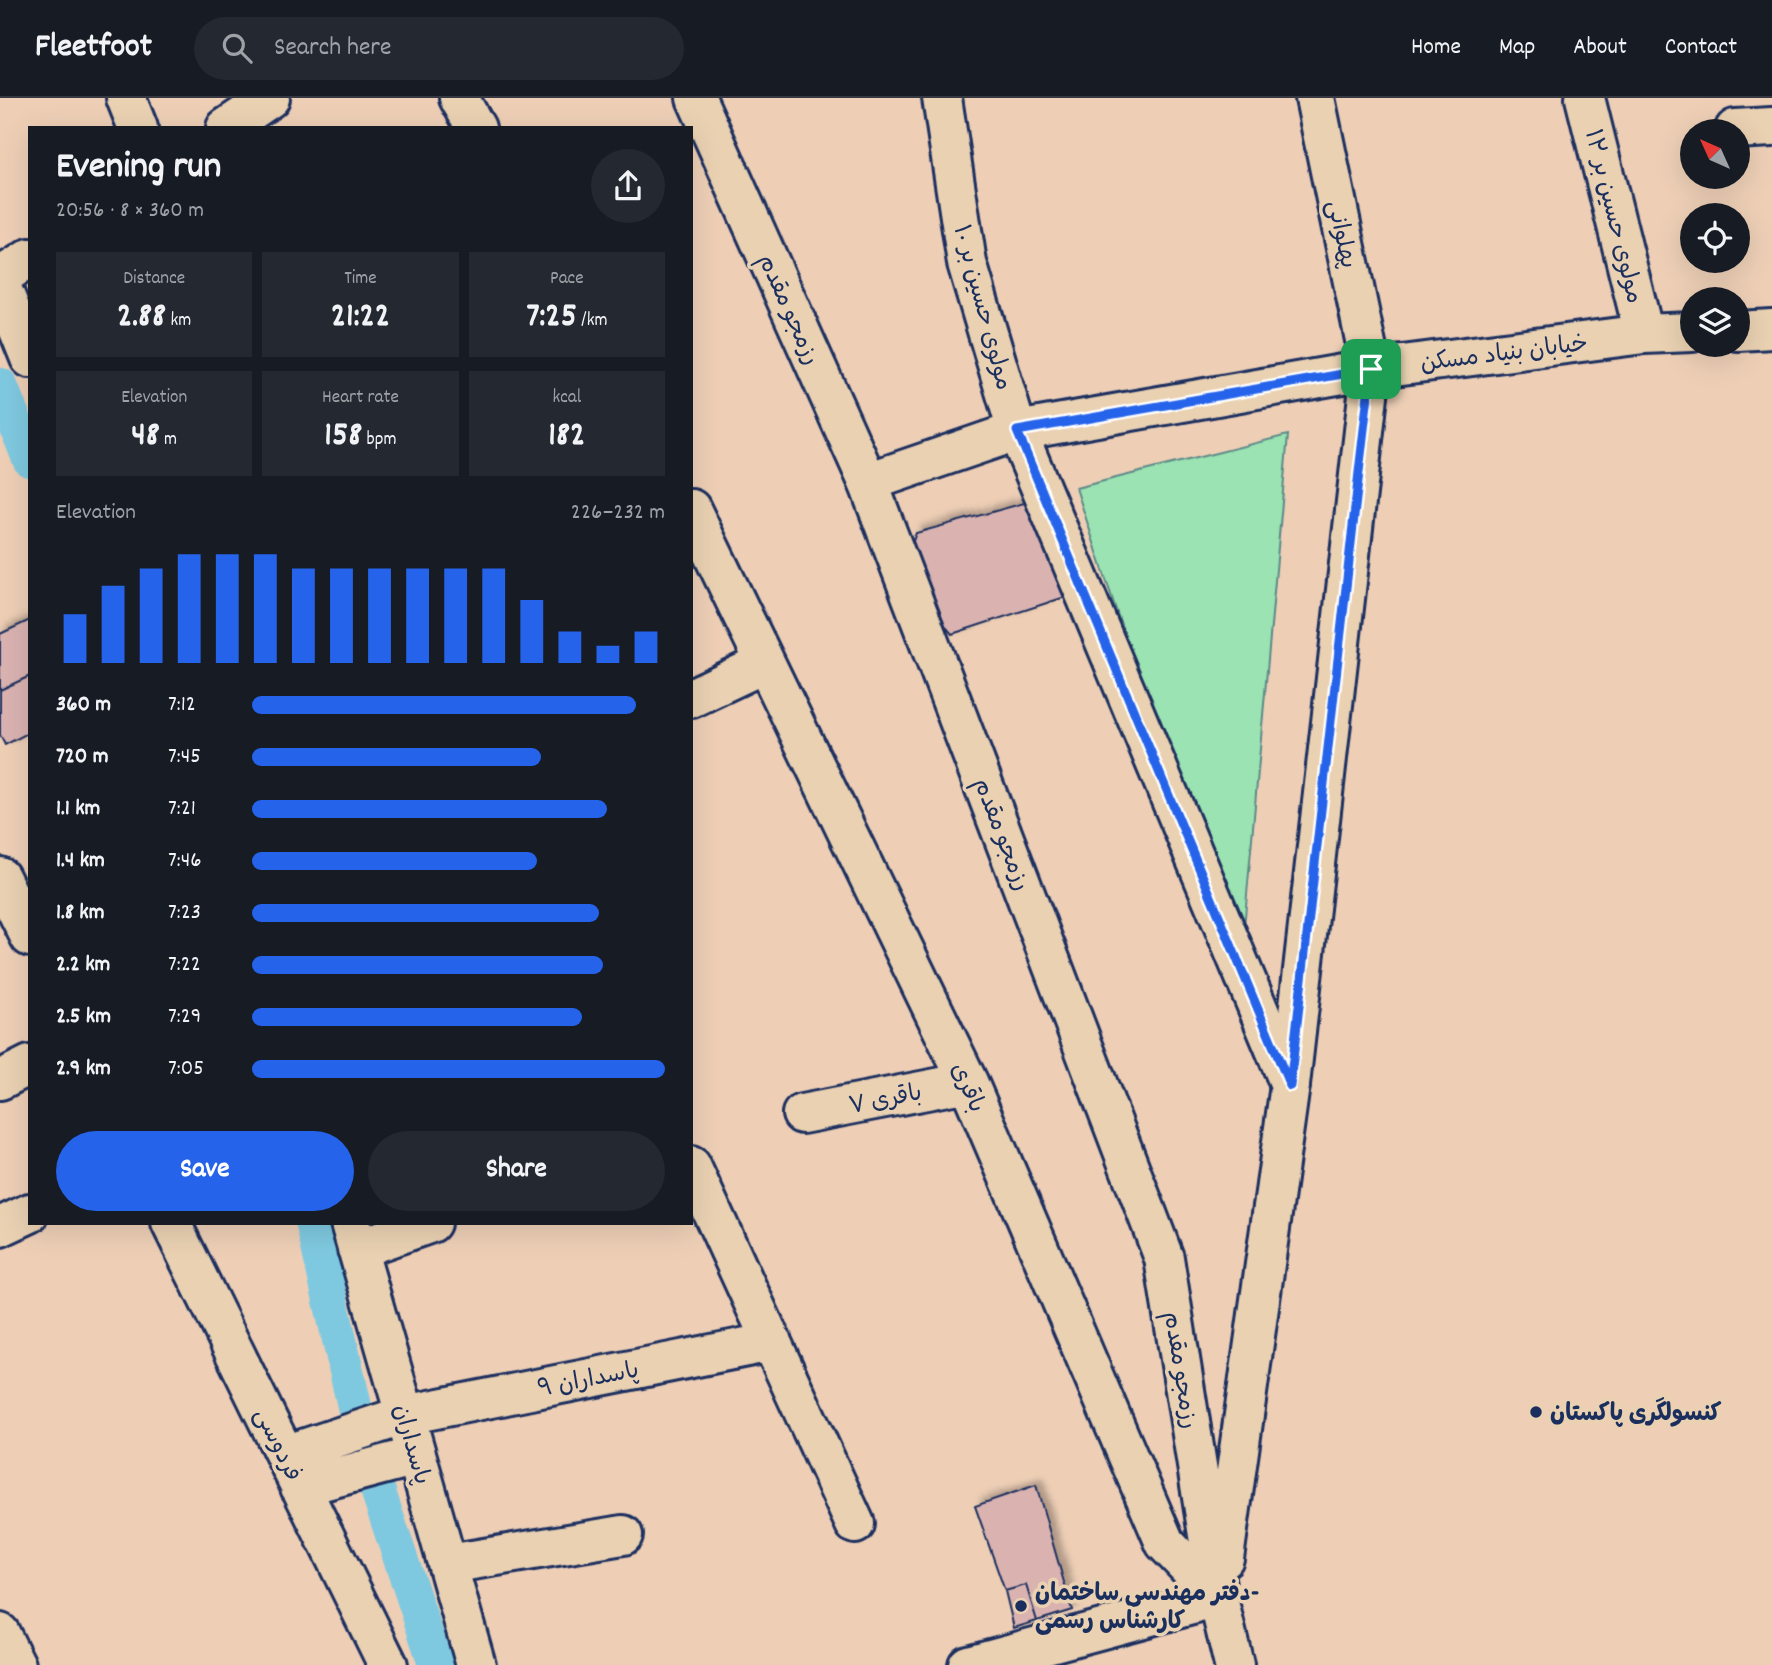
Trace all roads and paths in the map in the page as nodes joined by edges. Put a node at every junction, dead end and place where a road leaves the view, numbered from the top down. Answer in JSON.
{"nodes":[{"id":1,"x":126,"y":98,"type":"edge"},
{"id":2,"x":271,"y":98,"type":"edge"},
{"id":3,"x":458,"y":98,"type":"edge"},
{"id":4,"x":696,"y":98,"type":"edge"},
{"id":5,"x":942,"y":98,"type":"edge"},
{"id":6,"x":1315,"y":98,"type":"edge"},
{"id":7,"x":1585,"y":98,"type":"edge"},
{"id":8,"x":137,"y":126,"type":"edge"},
{"id":9,"x":229,"y":126,"type":"edge"},
{"id":10,"x":476,"y":126,"type":"edge"},
{"id":11,"x":28,"y":259,"type":"edge"},
{"id":12,"x":0,"y":277,"type":"edge"},
{"id":13,"x":0,"y":283,"type":"edge"},
{"id":14,"x":1772,"y":330,"type":"edge"},
{"id":15,"x":1750,"y":331,"type":"edge"},
{"id":16,"x":1680,"y":332,"type":"edge"},
{"id":17,"x":1644,"y":334,"type":"junction"},
{"id":18,"x":28,"y":353,"type":"edge"},
{"id":19,"x":1371,"y":369,"type":"junction"},
{"id":20,"x":1017,"y":431,"type":"junction"},
{"id":21,"x":868,"y":482,"type":"junction"},
{"id":22,"x":693,"y":513,"type":"edge"},
{"id":23,"x":765,"y":663,"type":"junction"},
{"id":24,"x":693,"y":697,"type":"edge"},
{"id":25,"x":1,"y":883,"type":"edge"},
{"id":26,"x":28,"y":933,"type":"edge"},
{"id":27,"x":28,"y":1066,"type":"edge"},
{"id":28,"x":0,"y":1080,"type":"edge"},
{"id":29,"x":968,"y":1082,"type":"junction"},
{"id":30,"x":1290,"y":1086,"type":"junction"},
{"id":31,"x":802,"y":1114,"type":"dead end"},
{"id":32,"x":693,"y":1170,"type":"edge"},
{"id":33,"x":28,"y":1214,"type":"edge"},
{"id":34,"x":172,"y":1225,"type":"edge"},
{"id":35,"x":419,"y":1225,"type":"edge"},
{"id":36,"x":0,"y":1227,"type":"edge"},
{"id":37,"x":353,"y":1236,"type":"edge"},
{"id":38,"x":772,"y":1342,"type":"junction"},
{"id":39,"x":405,"y":1415,"type":"junction"},
{"id":40,"x":415,"y":1456,"type":"junction"},
{"id":41,"x":296,"y":1476,"type":"junction"},
{"id":42,"x":855,"y":1524,"type":"dead end"},
{"id":43,"x":623,"y":1535,"type":"dead end"},
{"id":44,"x":448,"y":1564,"type":"junction"},
{"id":45,"x":1218,"y":1598,"type":"junction"},
{"id":46,"x":0,"y":1633,"type":"edge"},
{"id":47,"x":16,"y":1665,"type":"edge"},
{"id":48,"x":388,"y":1665,"type":"edge"},
{"id":49,"x":476,"y":1665,"type":"edge"},
{"id":50,"x":968,"y":1665,"type":"edge"},
{"id":51,"x":1234,"y":1665,"type":"edge"}],
"edges":[{"from":1,"to":8,"type":"street"},
{"from":2,"to":9,"type":"street"},
{"from":3,"to":10,"type":"street"},
{"from":4,"to":21,"type":"street","name":"رزمجو مقدم"},
{"from":5,"to":20,"type":"street","name":"مولوی حسین بر ۱۰"},
{"from":6,"to":19,"type":"street","name":"پهلوانی"},
{"from":7,"to":17,"type":"street","name":"مولوی حسین بر ۱۲"},
{"from":11,"to":12,"type":"street"},
{"from":13,"to":18,"type":"street"},
{"from":14,"to":15,"type":"street"},
{"from":16,"to":17,"type":"street","name":"خیابان بنیاد مسکن"},
{"from":17,"to":19,"type":"street","name":"خیابان بنیاد مسکن"},
{"from":19,"to":20,"type":"street","name":"خیابان بنیاد مسکن"},
{"from":19,"to":30,"type":"street","name":"پهلوانی"},
{"from":20,"to":21,"type":"street","name":"خیابان بنیاد مسکن"},
{"from":20,"to":30,"type":"street","name":"مولوی حسین بر ۱۰"},
{"from":21,"to":45,"type":"street","name":"رزمجو مقدم"},
{"from":22,"to":23,"type":"street","name":"باقری"},
{"from":23,"to":24,"type":"street"},
{"from":23,"to":29,"type":"street","name":"باقری"},
{"from":25,"to":26,"type":"street"},
{"from":27,"to":28,"type":"street"},
{"from":29,"to":31,"type":"street","name":"باقری ۷"},
{"from":29,"to":45,"type":"street","name":"باقری"},
{"from":30,"to":45,"type":"street","name":"پهلوانی"},
{"from":32,"to":38,"type":"street"},
{"from":33,"to":36,"type":"street"},
{"from":34,"to":41,"type":"street","name":"فردوسی"},
{"from":35,"to":37,"type":"street"},
{"from":37,"to":39,"type":"street","name":"پاسداران"},
{"from":38,"to":39,"type":"street","name":"پاسداران ۹"},
{"from":38,"to":42,"type":"street"},
{"from":39,"to":40,"type":"street","name":"پاسداران"},
{"from":39,"to":41,"type":"street","name":"پاسداران ۹"},
{"from":40,"to":41,"type":"street"},
{"from":40,"to":44,"type":"street","name":"پاسداران"},
{"from":41,"to":48,"type":"street","name":"فردوسی"},
{"from":43,"to":44,"type":"street"},
{"from":44,"to":49,"type":"street","name":"پاسداران"},
{"from":45,"to":50,"type":"street"},
{"from":45,"to":51,"type":"street"},
{"from":46,"to":47,"type":"street"}]}
